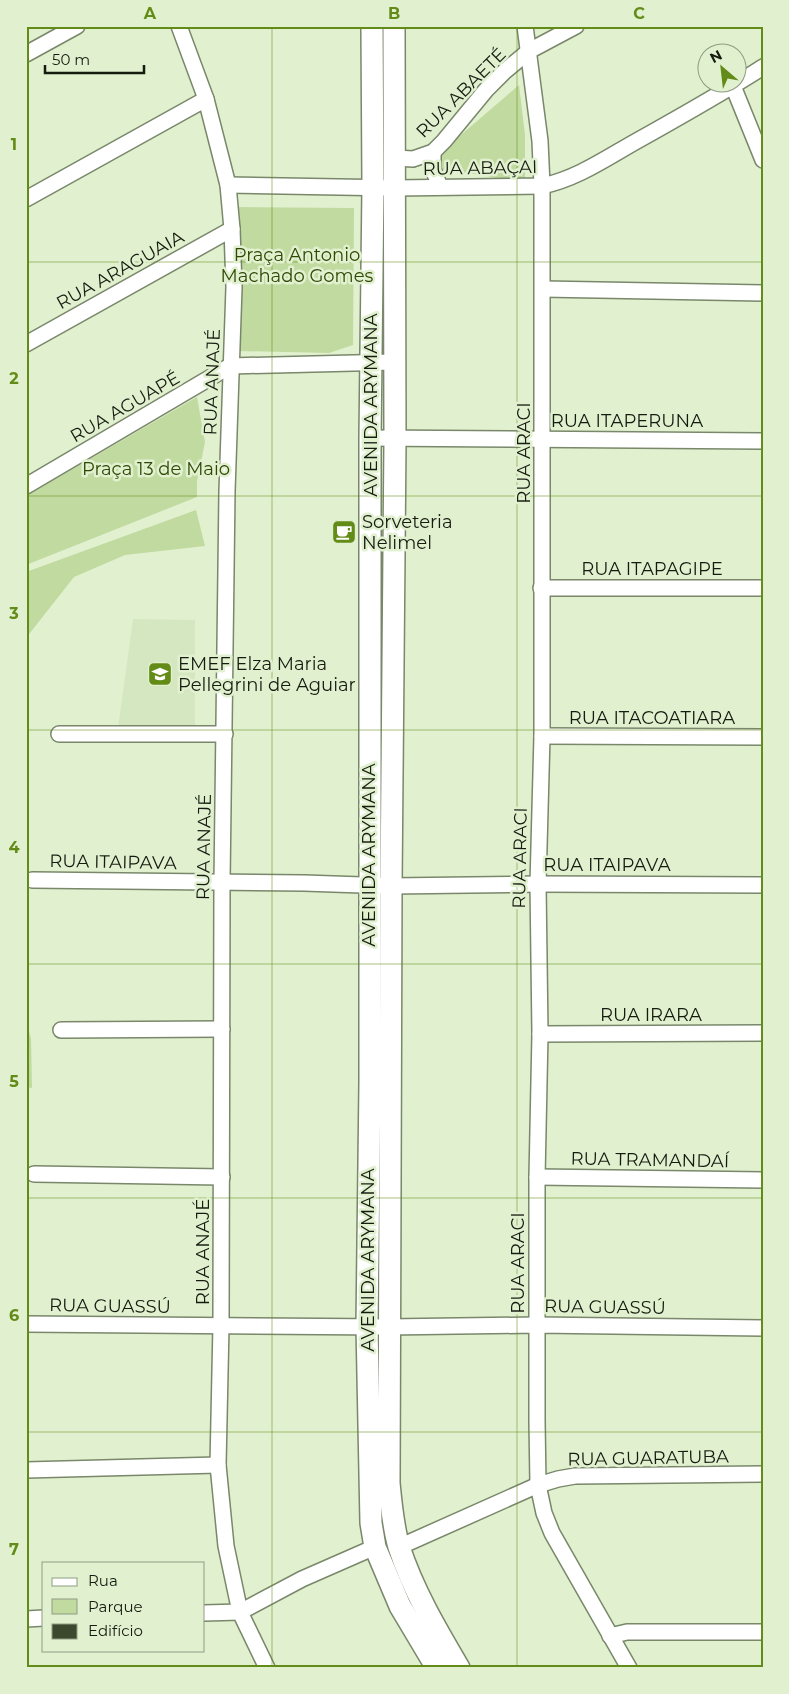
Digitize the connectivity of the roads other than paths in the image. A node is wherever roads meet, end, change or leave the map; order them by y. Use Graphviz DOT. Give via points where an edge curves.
graph roads {
  1 [pos="77,26"];
  2 [pos="179,26"];
  3 [pos="372,26"];
  4 [pos="394,26"];
  5 [pos="526,26"];
  6 [pos="576,26"];
  7 [pos="529,51"];
  8 [pos="26,54"];
  9 [pos="763,67"];
  10 [pos="746,78"];
  11 [pos="722,92"];
  12 [pos="735,92"];
  13 [pos="206,99"];
  14 [pos="433,152"];
  15 [pos="395,158"];
  16 [pos="763,160"];
  17 [pos="228,186"];
  18 [pos="542,186"];
  19 [pos="373,187"];
  20 [pos="440,187"];
  21 [pos="395,188"];
  22 [pos="26,199"];
  23 [pos="232,229"];
  24 [pos="543,289"];
  25 [pos="763,293"];
  26 [pos="26,344"];
  27 [pos="394,362"];
  28 [pos="371,364"];
  29 [pos="230,366"];
  30 [pos="370,438"];
  31 [pos="543,439"];
  32 [pos="395,440"];
  33 [pos="763,441"];
  34 [pos="26,486"];
  35 [pos="541,588"];
  36 [pos="763,588"];
  37 [pos="60,734"];
  38 [pos="225,734"];
  39 [pos="542,736"];
  40 [pos="763,737"];
  41 [pos="32,880"];
  42 [pos="222,882"];
  43 [pos="369,884"];
  44 [pos="538,884"];
  45 [pos="763,885"];
  46 [pos="391,886"];
  47 [pos="222,1029"];
  48 [pos="61,1030"];
  49 [pos="763,1033"];
  50 [pos="540,1034"];
  51 [pos="34,1174"];
  52 [pos="222,1176"];
  53 [pos="537,1177"];
  54 [pos="763,1180"];
  55 [pos="26,1324"];
  56 [pos="222,1325"];
  57 [pos="536,1325"];
  58 [pos="367,1326"];
  59 [pos="388,1327"];
  60 [pos="763,1328"];
  61 [pos="218,1465"];
  62 [pos="26,1470"];
  63 [pos="763,1474"];
  64 [pos="538,1485"];
  65 [pos="399,1546"];
  66 [pos="375,1547"];
  67 [pos="240,1612"];
  68 [pos="205,1614"];
  69 [pos="26,1618"];
  70 [pos="42,1618"];
  71 [pos="763,1632"];
  72 [pos="610,1636"];
  73 [pos="267,1668"];
  74 [pos="437,1668"];
  75 [pos="459,1668"];
  76 [pos="630,1668"];
  1 -- 8 [label="street"];
  2 -- 13 [label="street, RUA ANAJÉ"];
  3 -- 19 [label="main road, AVENIDA ARYMANA"];
  4 -- 15 [label="main road, AVENIDA ARYMANA"];
  5 -- 7 [label="street, RUA ARACI"];
  6 -- 7 [label="street, RUA ABAETÉ"];
  7 -- 14 [label="street, RUA ABAETÉ" via="486,90"];
  7 -- 18 [label="street, RUA ARACI"];
  9 -- 10 [label="street, RUA ABAÇAI"];
  11 -- 18 [label="street, RUA ABAÇAI" via="574,176"];
  12 -- 16 [label="street"];
  13 -- 17 [label="street, RUA ANAJÉ"];
  13 -- 22 [label="street"];
  14 -- 15 [label="street, RUA ABAETÉ" via="413,159"];
  14 -- 20 [label="street" via="433,169"];
  15 -- 21 [label="main road, AVENIDA ARYMANA"];
  17 -- 19 [label="street, RUA ABAÇAI"];
  17 -- 23 [label="street, RUA ANAJÉ"];
  18 -- 20 [label="street, RUA ABAÇAI"];
  18 -- 24 [label="street, RUA ARACI"];
  19 -- 21 [label="street, RUA ABAÇAI"];
  19 -- 28 [label="main road, AVENIDA ARYMANA"];
  20 -- 21 [label="street, RUA ABAÇAI"];
  21 -- 27 [label="main road, AVENIDA ARYMANA"];
  23 -- 26 [label="street, RUA ARAGUAIA"];
  23 -- 29 [label="street, RUA ANAJÉ" via="234,287"];
  24 -- 25 [label="street"];
  24 -- 31 [label="street, RUA ARACI"];
  27 -- 28 [label="street, RUA AGUAPÉ"];
  27 -- 32 [label="main road, AVENIDA ARYMANA"];
  28 -- 29 [label="street, RUA AGUAPÉ"];
  28 -- 30 [label="main road, AVENIDA ARYMANA"];
  29 -- 34 [label="street, RUA AGUAPÉ"];
  29 -- 38 [label="street, RUA ANAJÉ"];
  30 -- 32 [label="street, RUA ITAPERUNA"];
  30 -- 43 [label="main road, AVENIDA ARYMANA"];
  31 -- 32 [label="street, RUA ITAPERUNA"];
  31 -- 33 [label="street, RUA ITAPERUNA"];
  31 -- 35 [label="street, RUA ARACI"];
  32 -- 46 [label="main road, AVENIDA ARYMANA"];
  35 -- 36 [label="street, RUA ITAPAGIPE"];
  35 -- 39 [label="street, RUA ARACI"];
  37 -- 38 [label="street"];
  38 -- 42 [label="street, RUA ANAJÉ"];
  39 -- 40 [label="street, RUA ITACOATIARA"];
  39 -- 44 [label="street, RUA ARACI"];
  41 -- 42 [label="street, RUA ITAIPAVA"];
  42 -- 43 [label="street, RUA ITAIPAVA"];
  42 -- 47 [label="street, RUA ANAJÉ"];
  43 -- 46 [label="street, RUA ITAIPAVA"];
  43 -- 58 [label="main road, AVENIDA ARYMANA"];
  44 -- 45 [label="street, RUA ITAIPAVA"];
  44 -- 46 [label="street, RUA ITAIPAVA"];
  44 -- 50 [label="street, RUA ARACI"];
  46 -- 59 [label="main road, AVENIDA ARYMANA"];
  47 -- 48 [label="street"];
  47 -- 52 [label="street, RUA ANAJÉ"];
  49 -- 50 [label="street, RUA IRARA"];
  50 -- 53 [label="street, RUA ARACI"];
  51 -- 52 [label="street"];
  52 -- 56 [label="street, RUA ANAJÉ"];
  53 -- 54 [label="street, RUA TRAMANDAÍ"];
  53 -- 57 [label="street, RUA ARACI"];
  55 -- 56 [label="street, RUA GUASSÚ"];
  56 -- 58 [label="street, RUA GUASSÚ"];
  56 -- 61 [label="street, RUA ANAJÉ"];
  57 -- 59 [label="street, RUA GUASSÚ"];
  57 -- 60 [label="street, RUA GUASSÚ"];
  57 -- 64 [label="street, RUA ARACI"];
  58 -- 59 [label="street, RUA GUASSÚ"];
  58 -- 66 [label="main road, AVENIDA ARYMANA" via="371,1523"];
  59 -- 65 [label="main road, AVENIDA ARYMANA" via="389,1483"];
  61 -- 62 [label="street"];
  61 -- 67 [label="street, RUA ANAJÉ" via="226,1546"];
  63 -- 64 [label="street, RUA GUARATUBA" via="576,1476"];
  64 -- 65 [label="street, RUA GUARATUBA"];
  64 -- 72 [label="street, RUA ARACI" via="552,1533"];
  65 -- 75 [label="main road, AVENIDA ARYMANA" via="416,1590"];
  66 -- 67 [label="street" via="302,1579"];
  66 -- 74 [label="main road, AVENIDA ARYMANA" via="400,1606"];
  67 -- 68 [label="street"];
  67 -- 73 [label="street, RUA ANAJÉ"];
  69 -- 70 [label="street"];
  71 -- 72 [label="street" via="627,1632"];
  72 -- 76 [label="street, RUA ARACI"];
}
